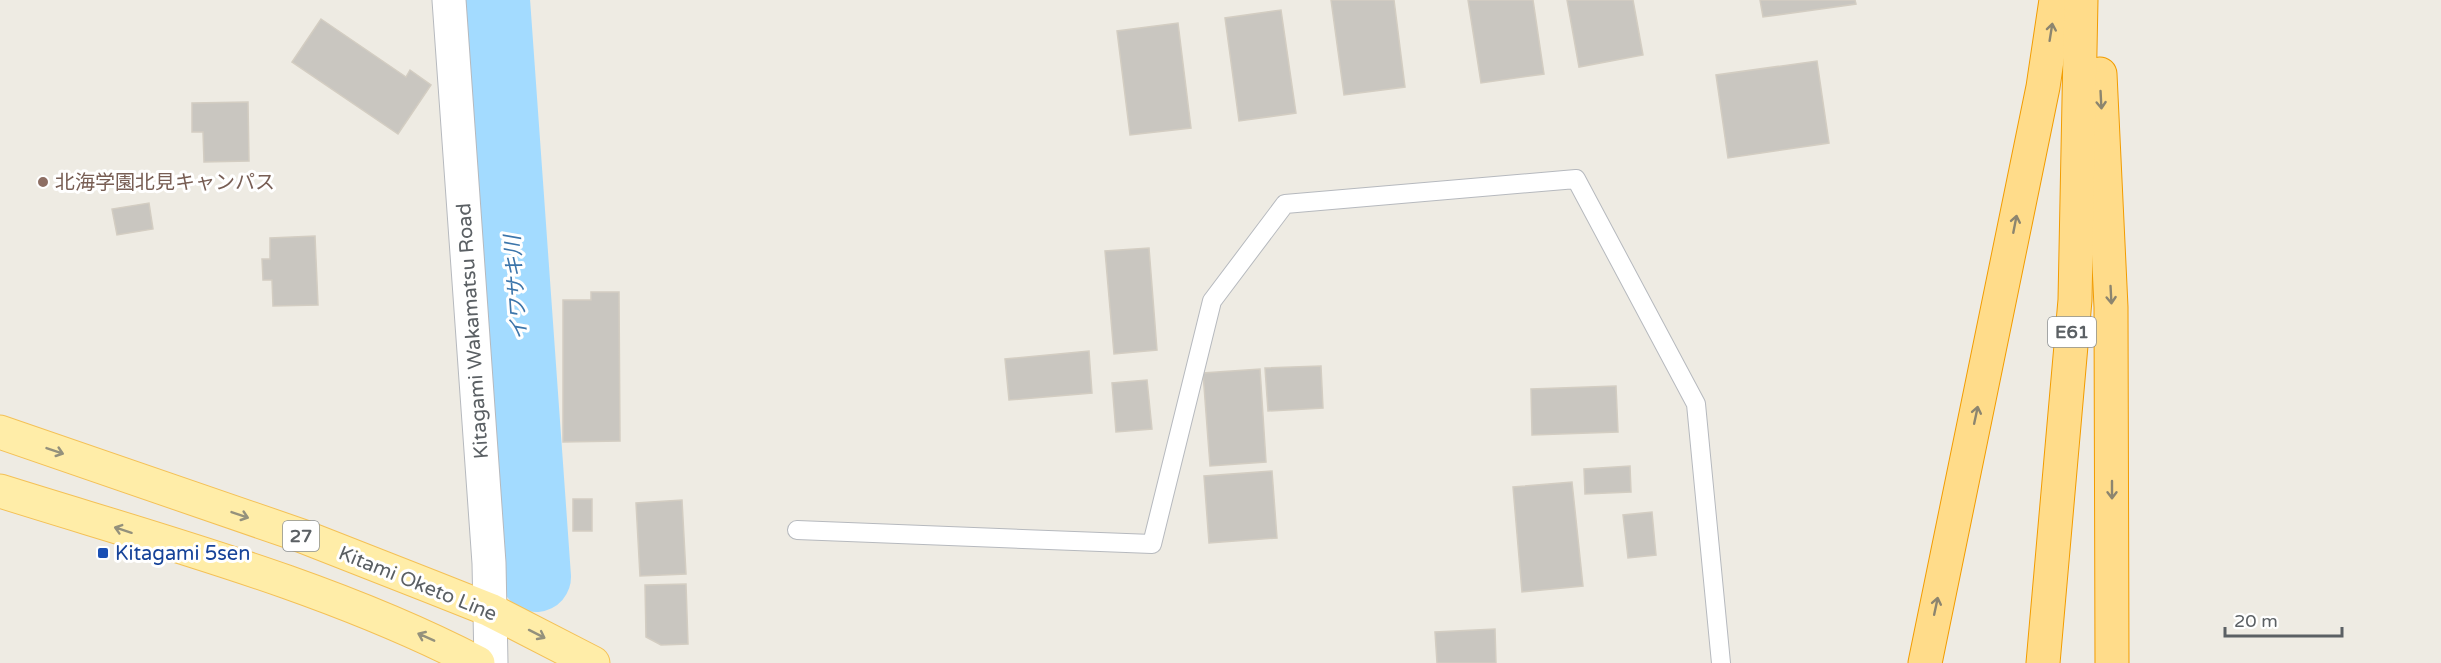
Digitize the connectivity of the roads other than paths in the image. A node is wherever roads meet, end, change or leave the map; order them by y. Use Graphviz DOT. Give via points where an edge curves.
graph roads {
  1 [pos="449,0"];
  2 [pos="2056,0"];
  3 [pos="2081,0"];
  4 [pos="2096,0"];
  5 [pos="0,432"];
  6 [pos="0,491"];
  7 [pos="797,530"];
  8 [pos="490,610"];
  9 [pos="478,663"];
  10 [pos="491,663"];
  11 [pos="593,663"];
  12 [pos="1721,663"];
  13 [pos="1924,663"];
  14 [pos="2043,663"];
  15 [pos="2112,663"];
  1 -- 8 [label="street, Kitagami Wakamatsu Road"];
  13 -- 2 [label="highway, one-way" via="2038,110"];
  3 -- 14 [label="highway, E61" via="2075,300"];
  4 -- 15 [label="highway, one-way" via="2111,307"];
  5 -- 8 [label="main road, Kitami Oketo Line / 27, one-way" via="302,536"];
  9 -- 6 [label="main road, 27, one-way" via="428,637 288,583"];
  7 -- 12 [label="lane" via="1152,544 1212,302 1285,204 1576,179 1696,404"];
  8 -- 10 [label="street, Kitagami Wakamatsu Road"];
  8 -- 11 [label="main road, Kitami Oketo Line / 27, one-way"];
}
